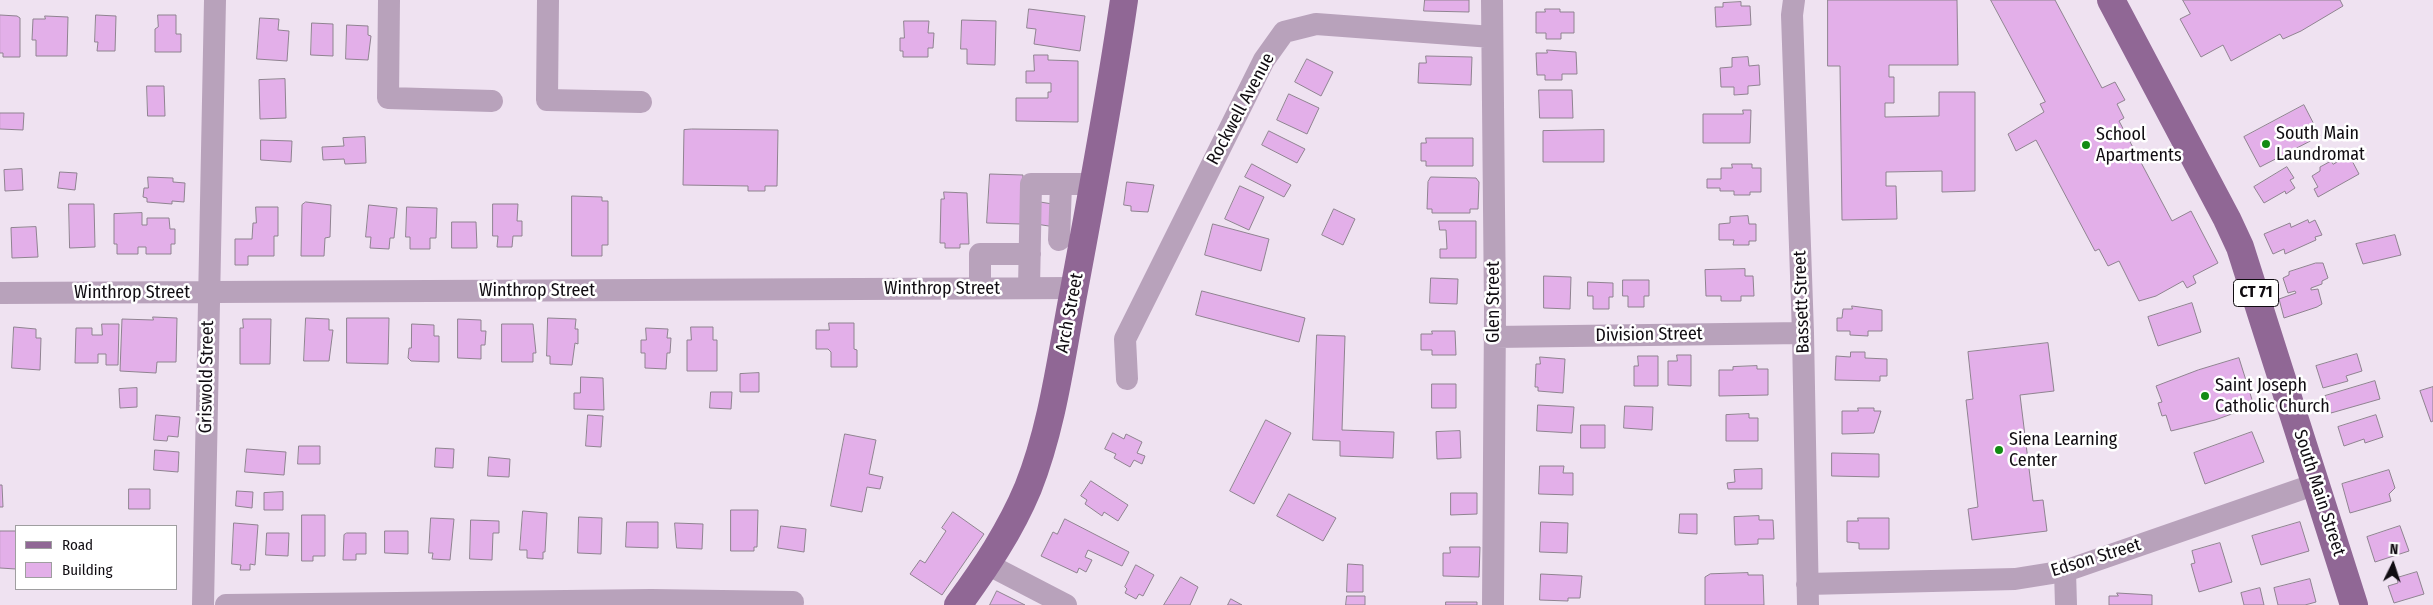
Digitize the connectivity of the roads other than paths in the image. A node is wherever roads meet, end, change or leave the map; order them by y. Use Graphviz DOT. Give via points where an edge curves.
graph roads {
  1 [pos="215,0"];
  2 [pos="389,0"];
  3 [pos="548,0"];
  4 [pos="1124,0"];
  5 [pos="1492,0"];
  6 [pos="1794,0"];
  7 [pos="2111,0"];
  8 [pos="1492,37"];
  9 [pos="492,101"];
  10 [pos="641,102"];
  11 [pos="1061,184"];
  12 [pos="1093,184"];
  13 [pos="1071,241"];
  14 [pos="1030,246"];
  15 [pos="980,288"];
  16 [pos="1029,288"];
  17 [pos="1074,288"];
  18 [pos="209,292"];
  19 [pos="0,293"];
  20 [pos="1803,333"];
  21 [pos="1494,337"];
  22 [pos="1127,379"];
  23 [pos="2316,484"];
  24 [pos="987,564"];
  25 [pos="2065,571"];
  26 [pos="1808,594"];
  27 [pos="651,602"];
  28 [pos="793,602"];
  29 [pos="347,604"];
  30 [pos="203,605"];
  31 [pos="226,605"];
  32 [pos="958,605"];
  33 [pos="1066,605"];
  34 [pos="1493,605"];
  35 [pos="2066,605"];
  36 [pos="2354,605"];
  1 -- 18 [label="street, Griswold Street"];
  2 -- 9 [label="street" via="388,98"];
  3 -- 10 [label="street" via="547,100"];
  4 -- 12 [label="main road, Arch Street"];
  5 -- 8 [label="street, Glen Street"];
  6 -- 20 [label="street, Bassett Street"];
  7 -- 23 [label="main road, South Main Street / CT 71" via="2240,247"];
  8 -- 21 [label="street, Glen Street"];
  8 -- 22 [label="street, Rockwell Avenue" via="1316,24 1284,32 1264,60 1124,339"];
  11 -- 12 [label="street"];
  11 -- 13 [label="street"];
  11 -- 14 [label="street" via="1031,184"];
  12 -- 13 [label="main road, Arch Street"];
  13 -- 14 [label="street"];
  13 -- 17 [label="main road, Arch Street"];
  14 -- 15 [label="street" via="980,254"];
  14 -- 16 [label="street"];
  15 -- 16 [label="street, Winthrop Street"];
  15 -- 18 [label="street, Winthrop Street"];
  16 -- 17 [label="street, Winthrop Street"];
  17 -- 24 [label="main road, Arch Street" via="1040,455 1017,512"];
  18 -- 19 [label="street, Winthrop Street"];
  18 -- 30 [label="street, Griswold Street"];
  20 -- 21 [label="street, Division Street"];
  20 -- 26 [label="street, Bassett Street"];
  21 -- 34 [label="street, Glen Street"];
  23 -- 25 [label="street, Edson Street"];
  23 -- 36 [label="main road, South Main Street / CT 71"];
  24 -- 32 [label="main road, Arch Street"];
  24 -- 33 [label="street"];
  25 -- 26 [label="street, Edson Street" via="2015,579"];
  25 -- 35 [label="street"];
  27 -- 28 [label="street"];
  27 -- 29 [label="street"];
  29 -- 31 [label="street"];
}
